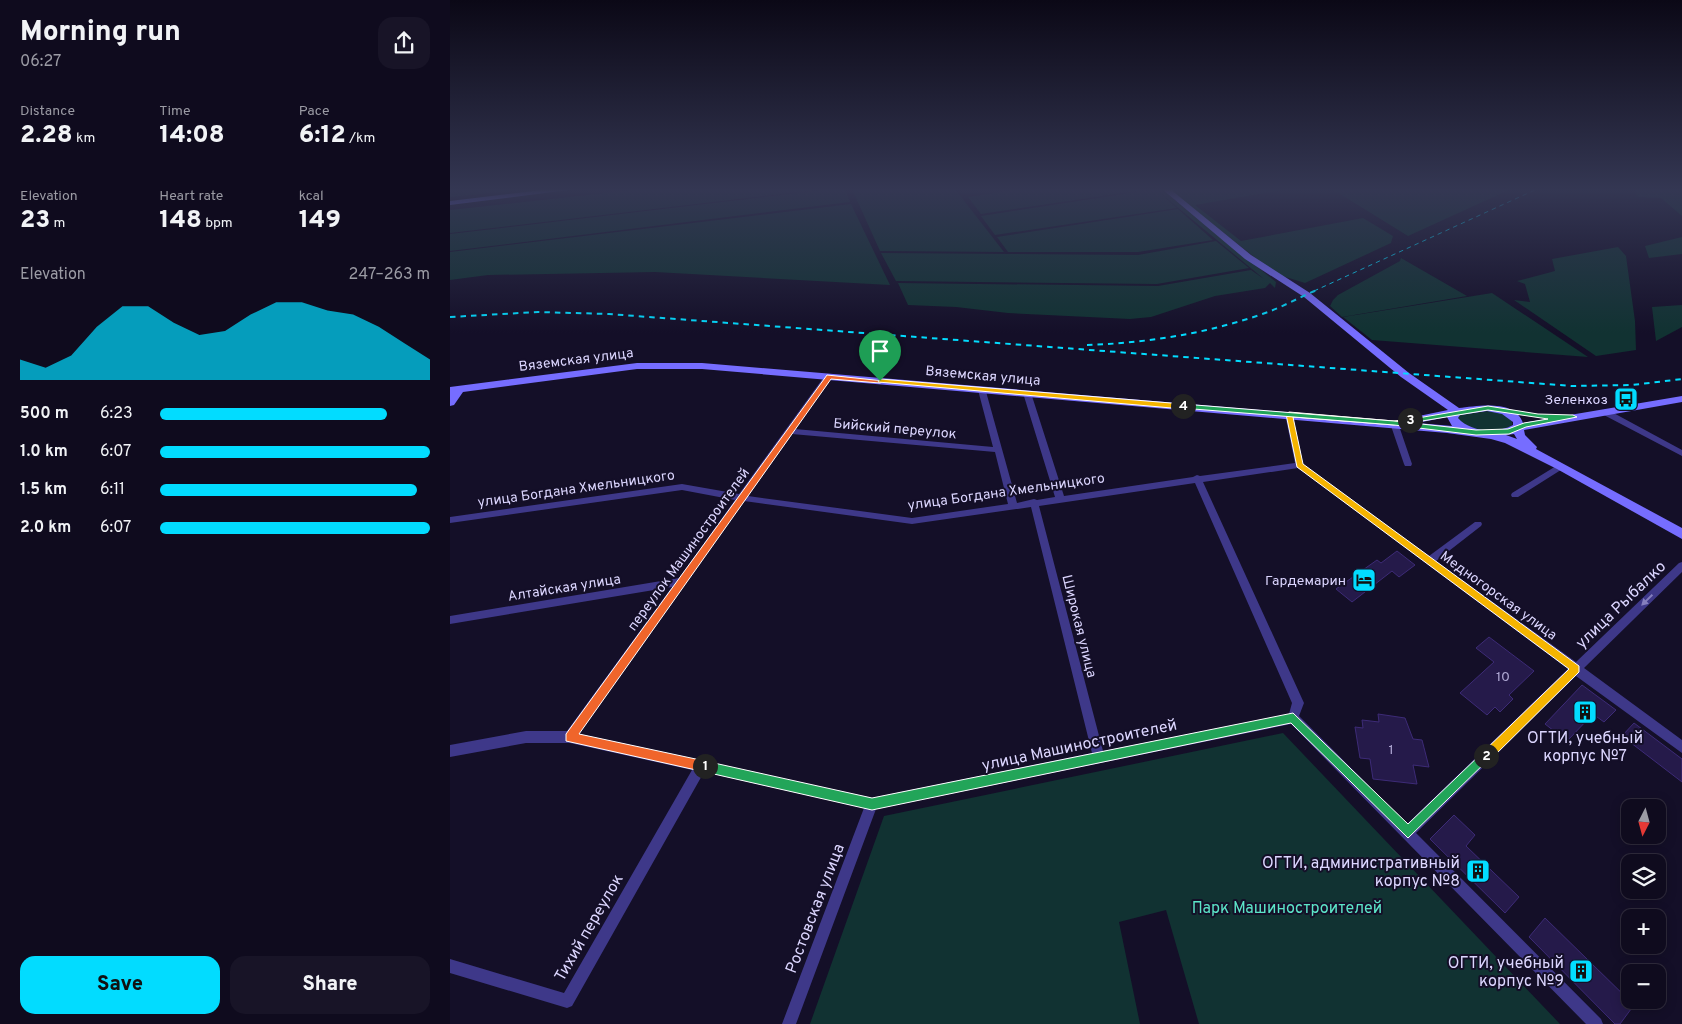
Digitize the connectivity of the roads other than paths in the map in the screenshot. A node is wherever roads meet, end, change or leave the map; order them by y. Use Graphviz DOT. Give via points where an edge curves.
graph roads {
  1 [pos="1223,237"];
  2 [pos="829,376"];
  3 [pos="454,389"];
  4 [pos="982,390"];
  5 [pos="1027,394"];
  6 [pos="1682,399"];
  7 [pos="450,403"];
  8 [pos="1500,410"];
  9 [pos="1457,412"];
  10 [pos="1605,412"];
  11 [pos="1289,414"];
  12 [pos="1573,417"];
  13 [pos="1394,423"];
  14 [pos="1518,427"];
  15 [pos="790,431"];
  16 [pos="1474,432"];
  17 [pos="998,450"];
  18 [pos="1682,453"];
  19 [pos="1408,464"];
  20 [pos="1299,465"];
  21 [pos="1561,466"];
  22 [pos="1197,478"];
  23 [pos="1515,495"];
  24 [pos="742,498"];
  25 [pos="1060,498"];
  26 [pos="1034,502"];
  27 [pos="1013,505"];
  28 [pos="450,520"];
  29 [pos="1478,524"];
  30 [pos="1682,534"];
  31 [pos="1429,561"];
  32 [pos="1682,566"];
  33 [pos="683,581"];
  34 [pos="450,620"];
  35 [pos="1576,669"];
  36 [pos="1293,718"];
  37 [pos="570,738"];
  38 [pos="1682,747"];
  39 [pos="450,751"];
  40 [pos="1099,757"];
  41 [pos="701,766"];
  42 [pos="872,804"];
  43 [pos="1408,832"];
  44 [pos="450,966"];
  45 [pos="789,1024"];
  46 [pos="1596,1024"];
  1 -- 9 [label="main road" via="1307,295 1405,375"];
  2 -- 3 [label="main road, Вяземская улица" via="702,366 637,366"];
  2 -- 4 [label="main road, Вяземская улица"];
  2 -- 15 [label="street, переулок Машиностроителей"];
  3 -- 7 [label="main road"];
  4 -- 5 [label="main road, Вяземская улица"];
  4 -- 17 [label="street"];
  5 -- 11 [label="main road, Вяземская улица"];
  5 -- 25 [label="street"];
  6 -- 10 [label="main road"];
  8 -- 9 [label="main road" via="1488,408"];
  8 -- 12 [label="main road" via="1538,417"];
  8 -- 14 [label="main road" via="1515,418"];
  9 -- 13 [label="main road"];
  9 -- 16 [label="main road" via="1452,416 1454,422 1462,429"];
  10 -- 12 [label="main road"];
  10 -- 18 [label="street"];
  11 -- 13 [label="main road, Вяземская улица"];
  11 -- 20 [label="street"];
  12 -- 14 [label="main road"];
  13 -- 16 [label="main road"];
  13 -- 19 [label="street"];
  14 -- 16 [label="main road" via="1509,432"];
  14 -- 21 [label="main road" via="1519,434 1528,444"];
  15 -- 17 [label="street, Бийский переулок"];
  15 -- 24 [label="street, переулок Машиностроителей"];
  16 -- 21 [label="main road" via="1509,440"];
  17 -- 27 [label="street"];
  20 -- 22 [label="street, улица Богдана Хмельницкого"];
  20 -- 31 [label="street, Медногорская улица"];
  21 -- 23 [label="street"];
  21 -- 30 [label="main road"];
  22 -- 25 [label="street, улица Богдана Хмельницкого"];
  22 -- 36 [label="street" via="1298,704"];
  24 -- 27 [label="street, улица Богдана Хмельницкого" via="912,521"];
  24 -- 28 [label="street, улица Богдана Хмельницкого" via="682,487 662,488"];
  24 -- 33 [label="street, переулок Машиностроителей"];
  25 -- 26 [label="street, улица Богдана Хмельницкого"];
  26 -- 27 [label="street, улица Богдана Хмельницкого"];
  26 -- 40 [label="street, Широкая улица"];
  29 -- 31 [label="street"];
  31 -- 35 [label="street, Медногорская улица"];
  32 -- 35 [label="street, улица Рыбалко, one-way"];
  33 -- 34 [label="street, Алтайская улица"];
  33 -- 37 [label="street, переулок Машиностроителей"];
  35 -- 38 [label="street, Медногорская улица"];
  35 -- 43 [label="street, улица Рыбалко"];
  36 -- 40 [label="street, улица Машиностроителей"];
  36 -- 43 [label="street"];
  37 -- 39 [label="street, улица Машиностроителей" via="526,737"];
  37 -- 41 [label="street, улица Машиностроителей"];
  40 -- 42 [label="street, улица Машиностроителей"];
  41 -- 42 [label="street, улица Машиностроителей"];
  41 -- 44 [label="street, Тихий переулок" via="567,1001"];
  42 -- 45 [label="street, Ростовская улица"];
  43 -- 46 [label="street"];
}
